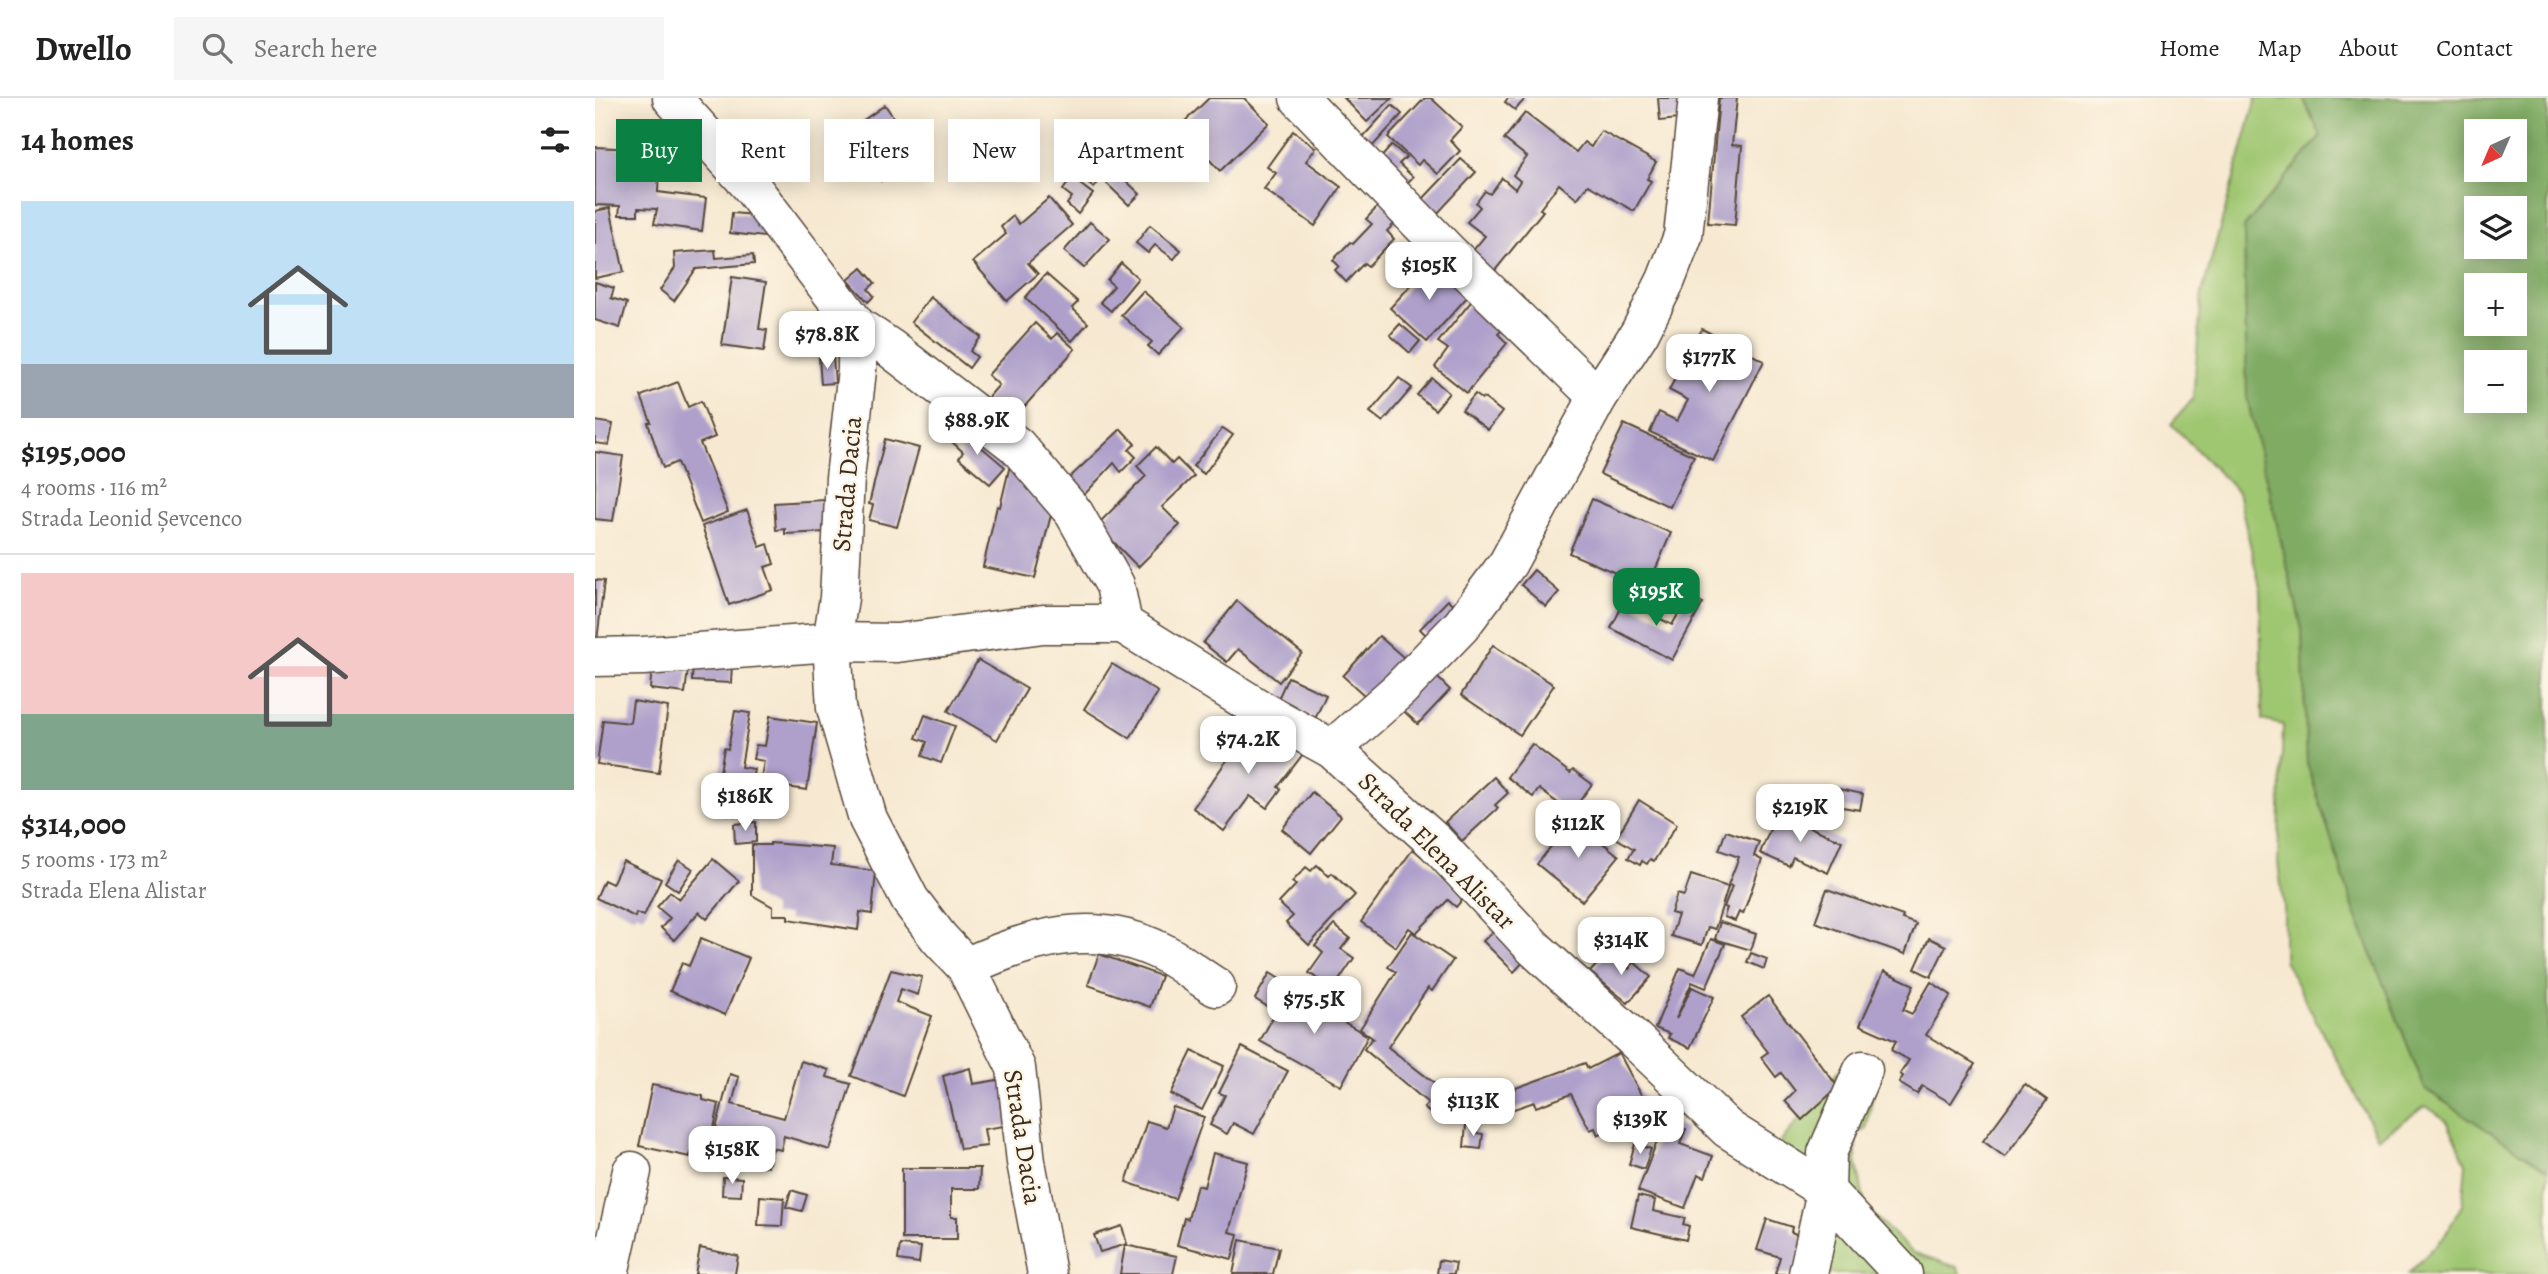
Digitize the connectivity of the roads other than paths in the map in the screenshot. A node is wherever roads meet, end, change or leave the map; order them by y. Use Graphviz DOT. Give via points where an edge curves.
graph roads {
  1 [pos="672,98"];
  2 [pos="1299,98"];
  3 [pos="1697,98"];
  4 [pos="857,326"];
  5 [pos="1598,397"];
  6 [pos="1123,624"];
  7 [pos="832,642"];
  8 [pos="595,657"];
  9 [pos="1332,749"];
  10 [pos="966,967"];
  11 [pos="1216,987"];
  12 [pos="1863,1070"];
  13 [pos="632,1171"];
  14 [pos="1826,1191"];
  15 [pos="609,1274"];
  16 [pos="1047,1274"];
  17 [pos="1808,1274"];
  18 [pos="1903,1274"];
  1 -- 4 [label="street" via="750,185"];
  2 -- 5 [label="street" via="1449,253"];
  3 -- 5 [label="street" via="1683,236 1640,332"];
  4 -- 6 [label="street" via="1017,446 1074,513 1115,585"];
  4 -- 7 [label="street, Strada Dacia" via="839,598"];
  5 -- 9 [label="street" via="1508,563 1461,626 1400,689"];
  6 -- 7 [label="street" via="1043,624 897,643"];
  6 -- 9 [label="street, Strada Elena Alistar"];
  7 -- 8 [label="street"];
  7 -- 10 [label="street, Strada Dacia" via="836,708 868,819 910,900"];
  9 -- 14 [label="street, Strada Elena Alistar" via="1435,842 1534,948 1728,1129"];
  10 -- 11 [label="street" via="1030,940 1110,934 1162,953"];
  10 -- 16 [label="street, Strada Dacia" via="1016,1068 1025,1162"];
  12 -- 14 [label="street" via="1827,1153"];
  13 -- 15 [label="street"];
  14 -- 17 [label="street"];
  14 -- 18 [label="street, Strada Elena Alistar"];
}
